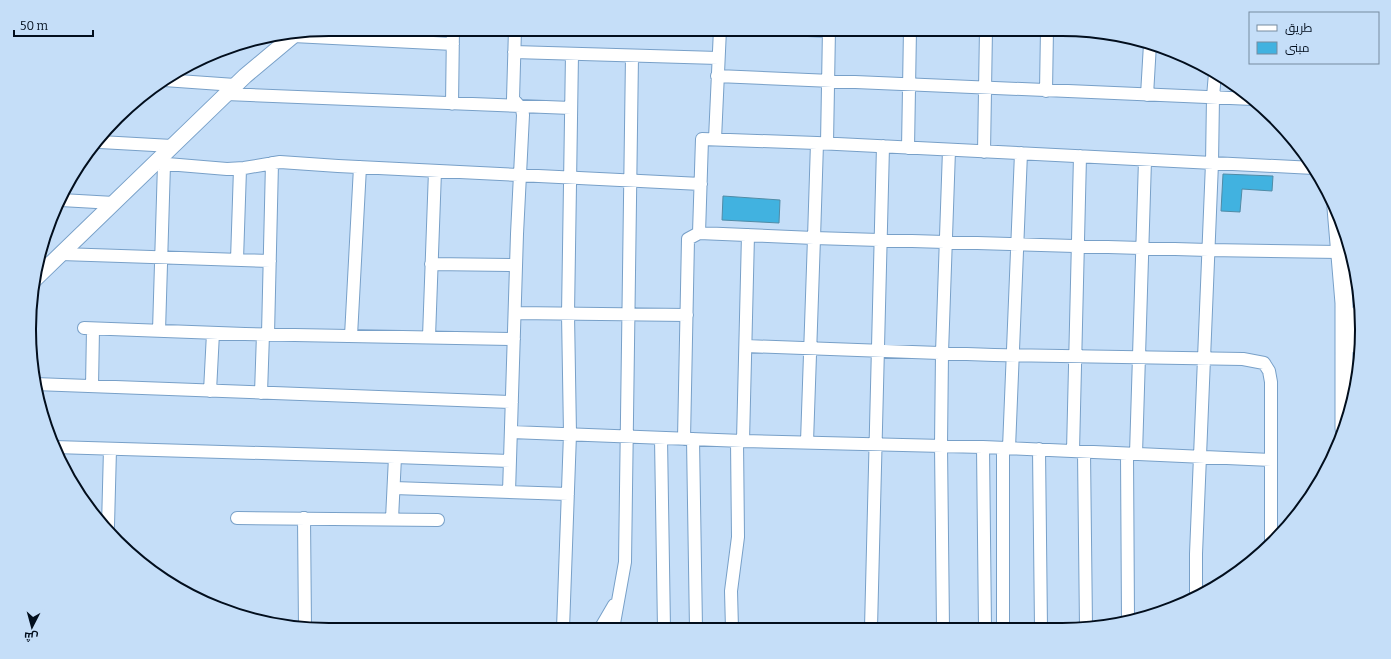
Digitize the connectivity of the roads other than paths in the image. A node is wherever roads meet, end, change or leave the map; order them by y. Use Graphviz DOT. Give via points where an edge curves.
graph roads {
  1 [pos="401,36"];
  2 [pos="453,36"];
  3 [pos="515,36"];
  4 [pos="720,36"];
  5 [pos="829,36"];
  6 [pos="910,36"];
  7 [pos="986,36"];
  8 [pos="1047,36"];
  9 [pos="289,39"];
  10 [pos="453,44"];
  11 [pos="1150,50"];
  12 [pos="514,52"];
  13 [pos="572,54"];
  14 [pos="632,56"];
  15 [pos="718,58"];
  16 [pos="718,76"];
  17 [pos="1214,79"];
  18 [pos="172,81"];
  19 [pos="828,81"];
  20 [pos="909,85"];
  21 [pos="985,88"];
  22 [pos="231,90"];
  23 [pos="1046,91"];
  24 [pos="1147,95"];
  25 [pos="1213,97"];
  26 [pos="1243,99"];
  27 [pos="452,104"];
  28 [pos="520,106"];
  29 [pos="571,108"];
  30 [pos="715,139"];
  31 [pos="104,142"];
  32 [pos="822,143"];
  33 [pos="172,146"];
  34 [pos="883,146"];
  35 [pos="908,148"];
  36 [pos="949,150"];
  37 [pos="984,152"];
  38 [pos="1021,153"];
  39 [pos="1080,156"];
  40 [pos="1145,160"];
  41 [pos="159,163"];
  42 [pos="1212,163"];
  43 [pos="272,164"];
  44 [pos="360,167"];
  45 [pos="1307,168"];
  46 [pos="240,169"];
  47 [pos="435,171"];
  48 [pos="520,175"];
  49 [pos="570,177"];
  50 [pos="630,180"];
  51 [pos="701,184"];
  52 [pos="66,200"];
  53 [pos="114,203"];
  54 [pos="1338,231"];
  55 [pos="699,233"];
  56 [pos="748,235"];
  57 [pos="814,238"];
  58 [pos="880,240"];
  59 [pos="946,242"];
  60 [pos="1017,244"];
  61 [pos="1078,246"];
  62 [pos="1142,248"];
  63 [pos="1208,250"];
  64 [pos="1339,252"];
  65 [pos="61,254"];
  66 [pos="161,257"];
  67 [pos="237,260"];
  68 [pos="270,261"];
  69 [pos="431,264"];
  70 [pos="516,265"];
  71 [pos="43,266"];
  72 [pos="515,313"];
  73 [pos="568,314"];
  74 [pos="628,314"];
  75 [pos="687,316"];
  76 [pos="159,331"];
  77 [pos="213,333"];
  78 [pos="265,334"];
  79 [pos="351,336"];
  80 [pos="429,337"];
  81 [pos="514,339"];
  82 [pos="746,346"];
  83 [pos="810,348"];
  84 [pos="877,351"];
  85 [pos="942,353"];
  86 [pos="1013,355"];
  87 [pos="1075,356"];
  88 [pos="1139,358"];
  89 [pos="1204,359"];
  90 [pos="42,384"];
  91 [pos="92,386"];
  92 [pos="210,391"];
  93 [pos="261,393"];
  94 [pos="512,402"];
  95 [pos="1344,408"];
  96 [pos="511,432"];
  97 [pos="570,434"];
  98 [pos="627,437"];
  99 [pos="661,438"];
  100 [pos="689,439"];
  101 [pos="740,441"];
  102 [pos="807,442"];
  103 [pos="875,444"];
  104 [pos="941,445"];
  105 [pos="60,447"];
  106 [pos="983,447"];
  107 [pos="110,448"];
  108 [pos="1006,448"];
  109 [pos="1039,449"];
  110 [pos="1079,451"];
  111 [pos="1132,454"];
  112 [pos="395,458"];
  113 [pos="1200,458"];
  114 [pos="1271,460"];
  115 [pos="510,461"];
  116 [pos="394,488"];
  117 [pos="509,492"];
  118 [pos="568,494"];
  119 [pos="237,518"];
  120 [pos="304,518"];
  121 [pos="392,519"];
  122 [pos="438,520"];
  123 [pos="108,522"];
  124 [pos="1271,535"];
  125 [pos="1196,590"];
  126 [pos="619,595"];
  127 [pos="1128,615"];
  128 [pos="305,621"];
  129 [pos="1086,621"];
  130 [pos="563,623"];
  131 [pos="603,623"];
  132 [pos="614,623"];
  133 [pos="664,623"];
  134 [pos="696,623"];
  135 [pos="732,623"];
  136 [pos="870,623"];
  137 [pos="944,623"];
  138 [pos="985,623"];
  139 [pos="1003,623"];
  140 [pos="1041,623"];
  1 -- 10 [label="street"];
  2 -- 10 [label="street"];
  3 -- 12 [label="street"];
  4 -- 15 [label="street"];
  5 -- 19 [label="street"];
  6 -- 20 [label="street"];
  7 -- 21 [label="street"];
  8 -- 23 [label="street"];
  9 -- 22 [label="main road"];
  10 -- 27 [label="street"];
  11 -- 24 [label="street"];
  12 -- 13 [label="street"];
  12 -- 28 [label="street" via="513,99"];
  13 -- 14 [label="street"];
  13 -- 29 [label="street"];
  14 -- 15 [label="street"];
  14 -- 50 [label="street"];
  15 -- 16 [label="street"];
  16 -- 19 [label="street"];
  16 -- 30 [label="street"];
  17 -- 25 [label="street"];
  18 -- 22 [label="street"];
  19 -- 20 [label="street"];
  19 -- 32 [label="street"];
  20 -- 21 [label="street"];
  20 -- 35 [label="street"];
  21 -- 23 [label="street"];
  21 -- 37 [label="street"];
  22 -- 27 [label="street"];
  22 -- 33 [label="main road"];
  23 -- 24 [label="street"];
  24 -- 25 [label="street"];
  25 -- 26 [label="street"];
  25 -- 42 [label="street"];
  27 -- 28 [label="street"];
  28 -- 29 [label="street"];
  28 -- 48 [label="street" via="523,115"];
  29 -- 49 [label="street"];
  30 -- 32 [label="street"];
  30 -- 51 [label="street" via="702,139"];
  31 -- 33 [label="street"];
  32 -- 34 [label="street"];
  32 -- 57 [label="street"];
  33 -- 41 [label="main road"];
  34 -- 35 [label="street"];
  34 -- 58 [label="street"];
  35 -- 36 [label="street"];
  36 -- 37 [label="street"];
  36 -- 59 [label="street"];
  37 -- 38 [label="street"];
  38 -- 39 [label="street"];
  38 -- 60 [label="street"];
  39 -- 40 [label="street"];
  39 -- 61 [label="street"];
  40 -- 42 [label="street"];
  40 -- 62 [label="street"];
  41 -- 46 [label="street"];
  41 -- 53 [label="main road"];
  41 -- 66 [label="street"];
  42 -- 45 [label="street"];
  42 -- 63 [label="street"];
  43 -- 44 [label="street" via="291,162"];
  43 -- 46 [label="street"];
  43 -- 68 [label="street"];
  44 -- 47 [label="street"];
  44 -- 79 [label="street"];
  46 -- 67 [label="street"];
  47 -- 48 [label="street"];
  47 -- 69 [label="street"];
  48 -- 49 [label="street"];
  48 -- 70 [label="street"];
  49 -- 50 [label="street"];
  49 -- 73 [label="street"];
  50 -- 51 [label="street"];
  50 -- 74 [label="street"];
  51 -- 55 [label="street"];
  52 -- 53 [label="street"];
  53 -- 65 [label="main road"];
  54 -- 64 [label="highway"];
  55 -- 56 [label="street"];
  55 -- 75 [label="street" via="688,239"];
  56 -- 57 [label="street"];
  56 -- 82 [label="street"];
  57 -- 58 [label="street"];
  57 -- 83 [label="street"];
  58 -- 59 [label="street"];
  58 -- 84 [label="street"];
  59 -- 60 [label="street"];
  59 -- 85 [label="street"];
  60 -- 61 [label="street"];
  60 -- 86 [label="street"];
  61 -- 62 [label="street"];
  61 -- 87 [label="street"];
  62 -- 63 [label="street"];
  62 -- 88 [label="street"];
  63 -- 64 [label="street"];
  63 -- 89 [label="street"];
  64 -- 95 [label="highway" via="1344,303"];
  65 -- 66 [label="street"];
  65 -- 71 [label="main road"];
  66 -- 67 [label="street"];
  66 -- 76 [label="street"];
  67 -- 68 [label="street"];
  68 -- 78 [label="street"];
  69 -- 70 [label="street"];
  69 -- 80 [label="street"];
  70 -- 72 [label="street"];
  72 -- 73 [label="street"];
  72 -- 81 [label="street"];
  73 -- 74 [label="street"];
  73 -- 97 [label="street"];
  74 -- 75 [label="street"];
  74 -- 98 [label="street"];
  75 -- 100 [label="street"];
  76 -- 77 [label="street"];
  76 -- 91 [label="street" via="89,329"];
  77 -- 78 [label="street"];
  77 -- 92 [label="street"];
  78 -- 79 [label="street"];
  78 -- 93 [label="street"];
  79 -- 80 [label="street"];
  80 -- 81 [label="street"];
  81 -- 94 [label="street"];
  82 -- 83 [label="street"];
  82 -- 101 [label="street"];
  83 -- 84 [label="street"];
  83 -- 102 [label="street"];
  84 -- 85 [label="street"];
  84 -- 103 [label="street"];
  85 -- 86 [label="street"];
  85 -- 104 [label="street"];
  86 -- 87 [label="street"];
  86 -- 108 [label="street"];
  87 -- 88 [label="street"];
  87 -- 110 [label="street"];
  88 -- 89 [label="street"];
  88 -- 111 [label="street"];
  89 -- 113 [label="street"];
  89 -- 114 [label="street" via="1264,363 1269,371 1272,387"];
  90 -- 91 [label="street"];
  91 -- 92 [label="street"];
  92 -- 93 [label="street"];
  93 -- 94 [label="street"];
  94 -- 96 [label="street"];
  96 -- 97 [label="street"];
  96 -- 115 [label="street"];
  97 -- 98 [label="street"];
  97 -- 118 [label="street"];
  98 -- 99 [label="street"];
  98 -- 126 [label="street" via="625,562"];
  99 -- 100 [label="street"];
  99 -- 133 [label="street"];
  100 -- 101 [label="street"];
  100 -- 134 [label="street"];
  101 -- 102 [label="street"];
  101 -- 135 [label="street" via="738,537 731,591"];
  102 -- 103 [label="street"];
  103 -- 104 [label="street"];
  103 -- 136 [label="street"];
  104 -- 106 [label="street"];
  104 -- 137 [label="street"];
  105 -- 107 [label="street"];
  106 -- 108 [label="street"];
  106 -- 138 [label="street"];
  107 -- 112 [label="street"];
  107 -- 123 [label="street"];
  108 -- 109 [label="street"];
  108 -- 139 [label="street"];
  109 -- 110 [label="street"];
  109 -- 140 [label="street"];
  110 -- 111 [label="street"];
  110 -- 129 [label="street"];
  111 -- 113 [label="street"];
  111 -- 127 [label="street"];
  112 -- 115 [label="street"];
  112 -- 116 [label="street"];
  113 -- 114 [label="street"];
  113 -- 125 [label="street"];
  114 -- 124 [label="street"];
  115 -- 117 [label="street"];
  116 -- 117 [label="street"];
  116 -- 121 [label="street"];
  117 -- 118 [label="street"];
  118 -- 130 [label="street"];
  119 -- 120 [label="street"];
  120 -- 121 [label="street"];
  120 -- 128 [label="street"];
  121 -- 122 [label="street"];
  126 -- 131 [label="street"];
  126 -- 132 [label="street"];
}
